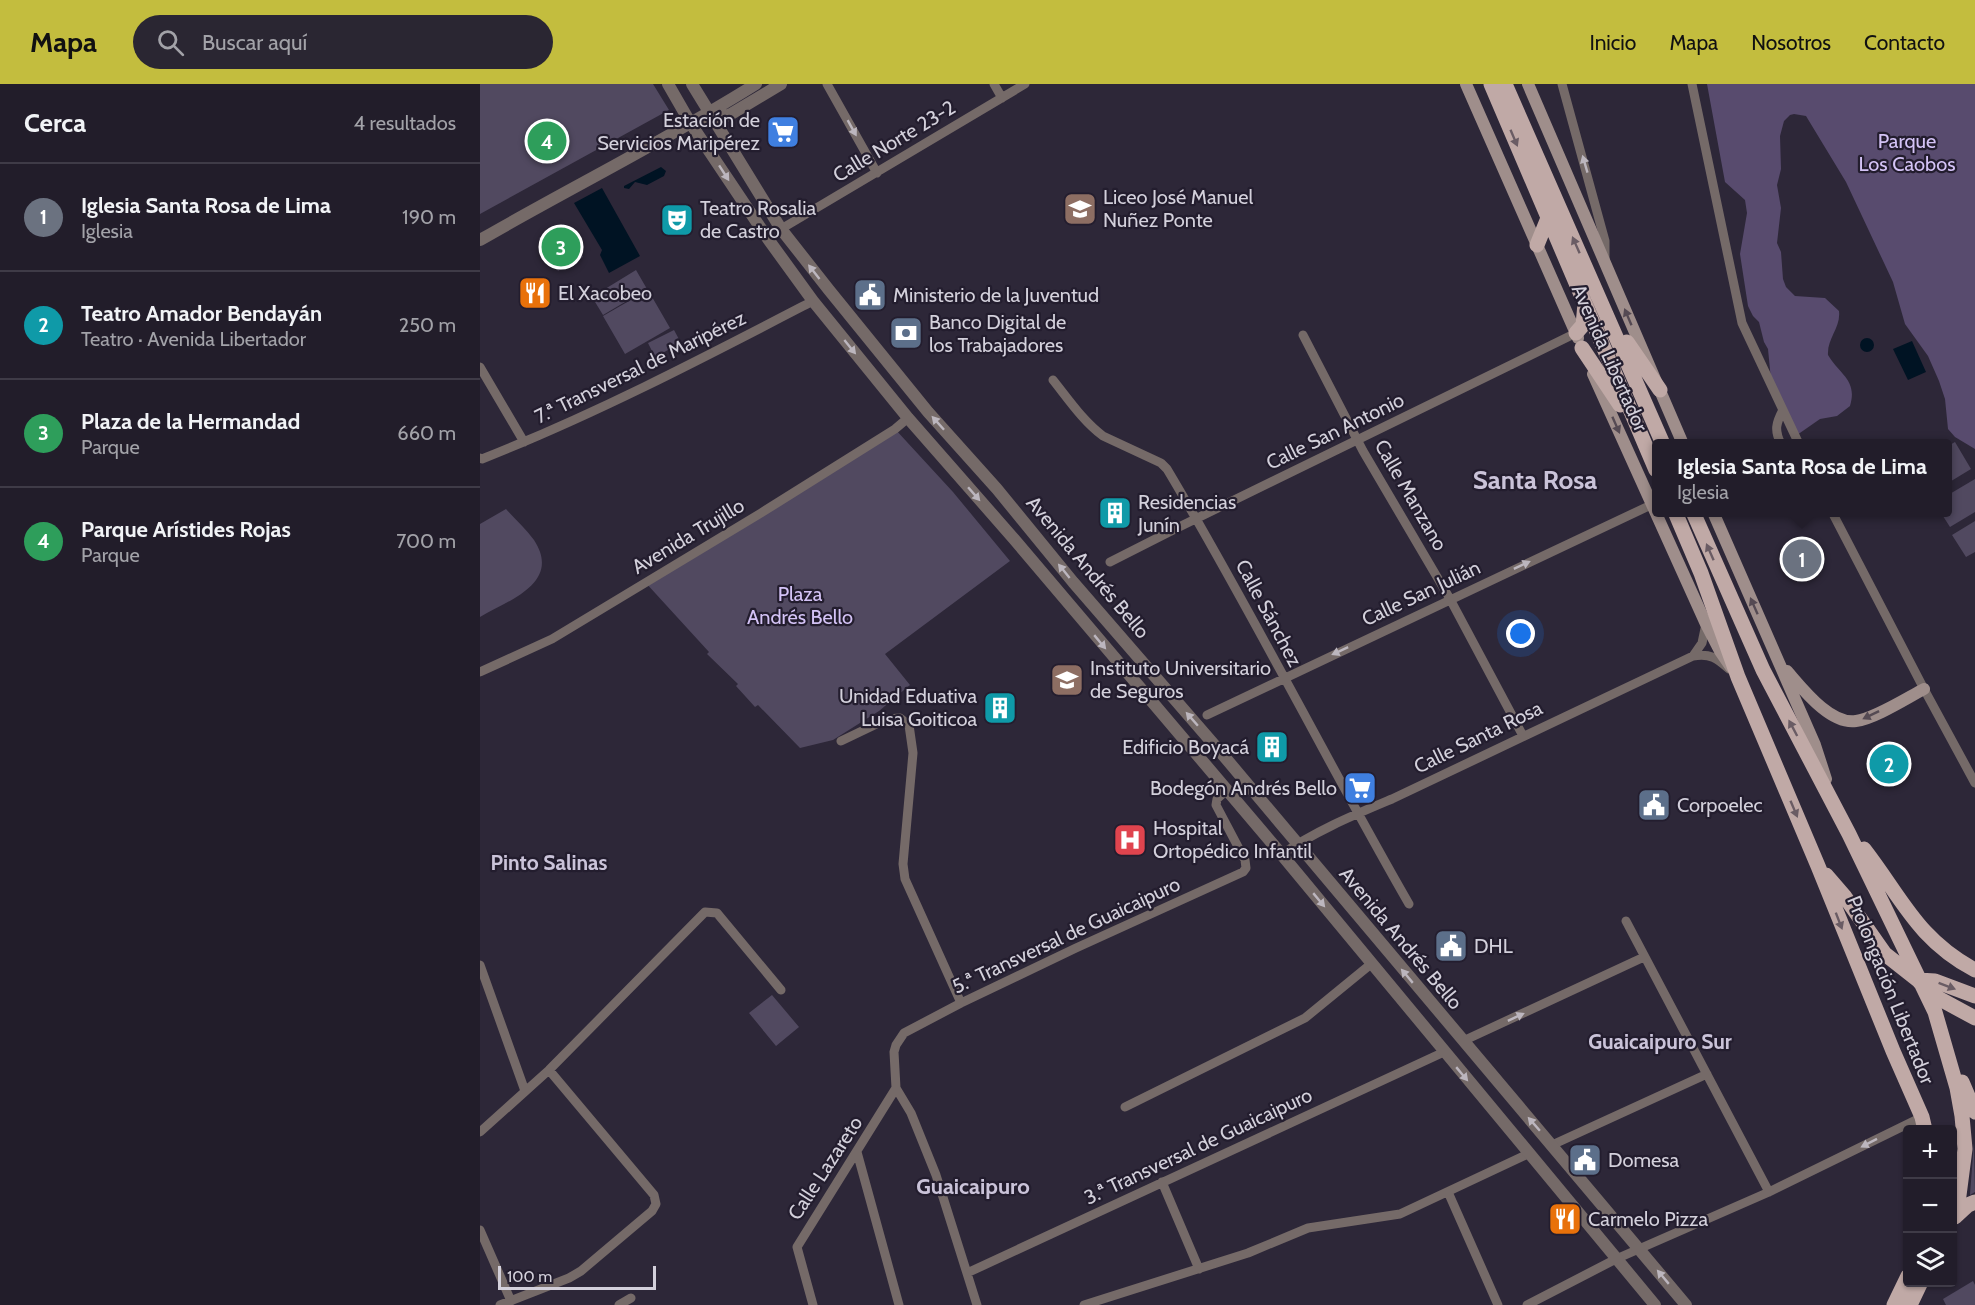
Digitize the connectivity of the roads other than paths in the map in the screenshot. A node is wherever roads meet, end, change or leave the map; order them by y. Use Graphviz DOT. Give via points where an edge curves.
graph roads {
  1 [pos="668,84"];
  2 [pos="692,84"];
  3 [pos="756,84"];
  4 [pos="781,84"];
  5 [pos="827,84"];
  6 [pos="994,84"];
  7 [pos="1025,84"];
  8 [pos="1466,84"];
  9 [pos="1491,84"];
  10 [pos="1505,84"];
  11 [pos="1528,84"];
  12 [pos="1562,84"];
  13 [pos="1692,84"];
  14 [pos="1002,98"];
  15 [pos="711,117"];
  16 [pos="691,124"];
  17 [pos="877,173"];
  18 [pos="1548,218"];
  19 [pos="781,229"];
  20 [pos="480,240"];
  21 [pos="1537,245"];
  22 [pos="1605,262"];
  23 [pos="813,301"];
  24 [pos="1592,302"];
  25 [pos="1303,335"];
  26 [pos="1579,340"];
  27 [pos="480,367"];
  28 [pos="1053,380"];
  29 [pos="1660,390"];
  30 [pos="1783,410"];
  31 [pos="908,418"];
  32 [pos="1358,439"];
  33 [pos="1660,439"];
  34 [pos="1681,439"];
  35 [pos="1778,439"];
  36 [pos="1797,439"];
  37 [pos="524,442"];
  38 [pos="1648,451"];
  39 [pos="480,458"];
  40 [pos="1652,460"];
  41 [pos="1651,505"];
  42 [pos="1657,517"];
  43 [pos="1677,517"];
  44 [pos="1695,517"];
  45 [pos="1715,517"];
  46 [pos="1834,517"];
  47 [pos="1197,519"];
  48 [pos="1110,562"];
  49 [pos="1450,599"];
  50 [pos="1706,624"];
  51 [pos="1693,656"];
  52 [pos="1778,660"];
  53 [pos="480,672"];
  54 [pos="1738,677"];
  55 [pos="1283,678"];
  56 [pos="1923,689"];
  57 [pos="1208,715"];
  58 [pos="1523,736"];
  59 [pos="841,741"];
  60 [pos="1975,783"];
  61 [pos="1227,790"];
  62 [pos="1357,814"];
  63 [pos="1840,817"];
  64 [pos="1849,834"];
  65 [pos="1297,844"];
  66 [pos="1281,855"];
  67 [pos="1818,866"];
  68 [pos="1409,904"];
  69 [pos="1626,921"];
  70 [pos="1644,957"];
  71 [pos="1371,964"];
  72 [pos="480,965"];
  73 [pos="1975,970"];
  74 [pos="1918,980"];
  75 [pos="781,990"];
  76 [pos="1975,996"];
  77 [pos="961,1003"];
  78 [pos="1935,1012"];
  79 [pos="1975,1018"];
  80 [pos="1463,1041"];
  81 [pos="1444,1052"];
  82 [pos="549,1070"];
  83 [pos="1707,1074"];
  84 [pos="896,1088"];
  85 [pos="525,1091"];
  86 [pos="1125,1107"];
  87 [pos="1975,1112"];
  88 [pos="1923,1123"];
  89 [pos="480,1132"];
  90 [pos="1552,1145"];
  91 [pos="857,1152"];
  92 [pos="1530,1153"];
  93 [pos="1162,1182"];
  94 [pos="1448,1192"];
  95 [pos="1769,1192"];
  96 [pos="1975,1202"];
  97 [pos="1957,1203"];
  98 [pos="1957,1215"];
  99 [pos="480,1230"];
  100 [pos="1639,1249"];
  101 [pos="1616,1259"];
  102 [pos="1199,1269"];
  103 [pos="967,1273"];
  104 [pos="1903,1286"];
  105 [pos="1919,1287"];
  106 [pos="631,1298"];
  107 [pos="511,1300"];
  108 [pos="500,1305"];
  109 [pos="619,1305"];
  110 [pos="813,1305"];
  111 [pos="899,1305"];
  112 [pos="977,1305"];
  113 [pos="1084,1305"];
  114 [pos="1498,1305"];
  115 [pos="1527,1305"];
  116 [pos="1655,1305"];
  117 [pos="1686,1305"];
  118 [pos="1894,1305"];
  119 [pos="1910,1305"];
  1 -- 16 [label="street, Avenida Andrés Bello"];
  2 -- 15 [label="street, Avenida Andrés Bello"];
  3 -- 15 [label="street"];
  4 -- 15 [label="street" via="731,114"];
  5 -- 17 [label="street, one-way"];
  6 -- 14 [label="street"];
  7 -- 14 [label="street, Calle Norte 23-2"];
  8 -- 21 [label="main road, Avenida Libertador"];
  9 -- 18 [label="main road, Avenida Libertador, one-way"];
  24 -- 10 [label="main road, Avenida Libertador, one-way"];
  11 -- 22 [label="main road, Avenida Libertador"];
  22 -- 12 [label="street, one-way" via="1605,242"];
  13 -- 30 [label="street" via="1738,308"];
  14 -- 17 [label="street, Calle Norte 23-2"];
  15 -- 16 [label="street"];
  15 -- 19 [label="street, Avenida Andrés Bello"];
  16 -- 20 [label="street"];
  16 -- 23 [label="street, Avenida Andrés Bello, one-way"];
  17 -- 19 [label="street, Calle Norte 23-2"];
  18 -- 21 [label="main road"];
  18 -- 24 [label="main road, Avenida Libertador"];
  65 -- 19 [label="street, Avenida Andrés Bello, one-way" via="928,412"];
  21 -- 26 [label="main road, Avenida Libertador"];
  29 -- 22 [label="main road, Avenida Libertador, one-way"];
  23 -- 31 [label="street, Avenida Andrés Bello, one-way"];
  23 -- 37 [label="street, 7.ª Transversal de Maripérez"];
  24 -- 26 [label="main road"];
  24 -- 29 [label="main road"];
  24 -- 33 [label="main road, Avenida Libertador"];
  24 -- 38 [label="main road, Avenida Libertador"];
  25 -- 32 [label="street, Calle Manzano"];
  26 -- 32 [label="street, Calle San Antonio"];
  26 -- 38 [label="main road"];
  26 -- 41 [label="main road, Avenida Libertador, one-way"];
  27 -- 37 [label="street"];
  28 -- 47 [label="street, Calle Sánchez" via="1087,423 1103,436 1161,463"];
  29 -- 34 [label="main road, Avenida Libertador"];
  30 -- 35 [label="street" via="1776,426"];
  30 -- 36 [label="street"];
  31 -- 53 [label="street, Avenida Trujillo" via="761,513 552,639"];
  31 -- 61 [label="street, Avenida Andrés Bello, one-way"];
  32 -- 47 [label="street, Calle San Antonio"];
  32 -- 49 [label="street, Calle Manzano"];
  37 -- 39 [label="street, 7.ª Transversal de Maripérez"];
  38 -- 40 [label="main road, Avenida Libertador"];
  49 -- 41 [label="street, Calle San Julián, one-way"];
  42 -- 50 [label="main road, Avenida Libertador"];
  43 -- 54 [label="main road, Avenida Libertador"];
  63 -- 44 [label="main road, one-way" via="1763,670"];
  52 -- 45 [label="main road, one-way"];
  46 -- 56 [label="street"];
  47 -- 48 [label="street, Calle San Antonio"];
  47 -- 55 [label="street, Calle Sánchez"];
  49 -- 55 [label="street, Calle San Julián, one-way"];
  49 -- 58 [label="street, Calle Manzano"];
  50 -- 51 [label="street" via="1702,643"];
  50 -- 54 [label="main road, Avenida Libertador"];
  51 -- 54 [label="street" via="1713,656"];
  51 -- 58 [label="street, Calle Santa Rosa"];
  56 -- 52 [label="main road, one-way" via="1849,722 1838,719 1816,702"];
  52 -- 63 [label="main road" via="1815,745"];
  54 -- 67 [label="main road, Avenida Libertador, one-way"];
  55 -- 57 [label="street, Calle San Julián"];
  55 -- 62 [label="street, Calle Sánchez"];
  56 -- 60 [label="street"];
  58 -- 62 [label="street, Calle Santa Rosa"];
  59 -- 77 [label="street" via="887,719 900,717 909,725 913,753 905,879"];
  61 -- 66 [label="street, Avenida Andrés Bello"];
  61 -- 77 [label="street, 5.ª Transversal de Guaicaipuro" via="1216,805 1245,860 1243,872"];
  62 -- 65 [label="street, Calle Santa Rosa"];
  62 -- 68 [label="street, Calle Sánchez"];
  63 -- 64 [label="main road"];
  64 -- 73 [label="main road" via="1919,927 1943,950"];
  64 -- 78 [label="main road, Prolongación Libertador"];
  65 -- 66 [label="street, Calle Santa Rosa"];
  80 -- 65 [label="street, Avenida Andrés Bello, one-way"];
  66 -- 71 [label="street, Avenida Andrés Bello, one-way"];
  67 -- 74 [label="main road" via="1885,954"];
  67 -- 88 [label="main road, Prolongación Libertador, one-way"];
  69 -- 70 [label="street"];
  80 -- 70 [label="street, one-way"];
  70 -- 83 [label="street"];
  71 -- 81 [label="street, Avenida Andrés Bello"];
  71 -- 86 [label="street" via="1305,1018"];
  72 -- 85 [label="street"];
  74 -- 76 [label="main road, one-way" via="1935,981"];
  74 -- 79 [label="main road" via="1929,993"];
  75 -- 82 [label="street" via="717,913 705,912"];
  77 -- 84 [label="street, 5.ª Transversal de Guaicaipuro" via="910,1029 899,1039 894,1052"];
  78 -- 87 [label="main road"];
  78 -- 97 [label="main road, Prolongación Libertador" via="1962,1116 1965,1149"];
  90 -- 80 [label="street, Avenida Andrés Bello, one-way"];
  81 -- 92 [label="street, Avenida Andrés Bello, one-way"];
  81 -- 93 [label="street, 3.ª Transversal de Guaicaipuro"];
  82 -- 85 [label="street"];
  82 -- 107 [label="street" via="654,1195 657,1204 581,1271"];
  83 -- 90 [label="street"];
  83 -- 95 [label="street"];
  84 -- 91 [label="street, Calle Lazareto"];
  84 -- 103 [label="street" via="911,1113 936,1175"];
  85 -- 89 [label="street"];
  88 -- 95 [label="street, one-way"];
  90 -- 100 [label="street, Avenida Andrés Bello"];
  91 -- 110 [label="street, Calle Lazareto" via="797,1247"];
  91 -- 111 [label="street"];
  92 -- 94 [label="street"];
  92 -- 101 [label="street, Avenida Andrés Bello"];
  93 -- 102 [label="street"];
  93 -- 103 [label="street, 3.ª Transversal de Guaicaipuro"];
  94 -- 102 [label="street" via="1400,1214 1308,1228"];
  94 -- 114 [label="street"];
  95 -- 100 [label="street"];
  96 -- 98 [label="main road"];
  99 -- 107 [label="street"];
  100 -- 101 [label="street"];
  117 -- 100 [label="street, Avenida Andrés Bello, one-way"];
  101 -- 115 [label="street"];
  101 -- 116 [label="street, Avenida Andrés Bello"];
  102 -- 113 [label="street"];
  103 -- 112 [label="street"];
  104 -- 118 [label="main road"];
  105 -- 119 [label="main road"];
  106 -- 109 [label="street"];
  107 -- 108 [label="street"];
}
